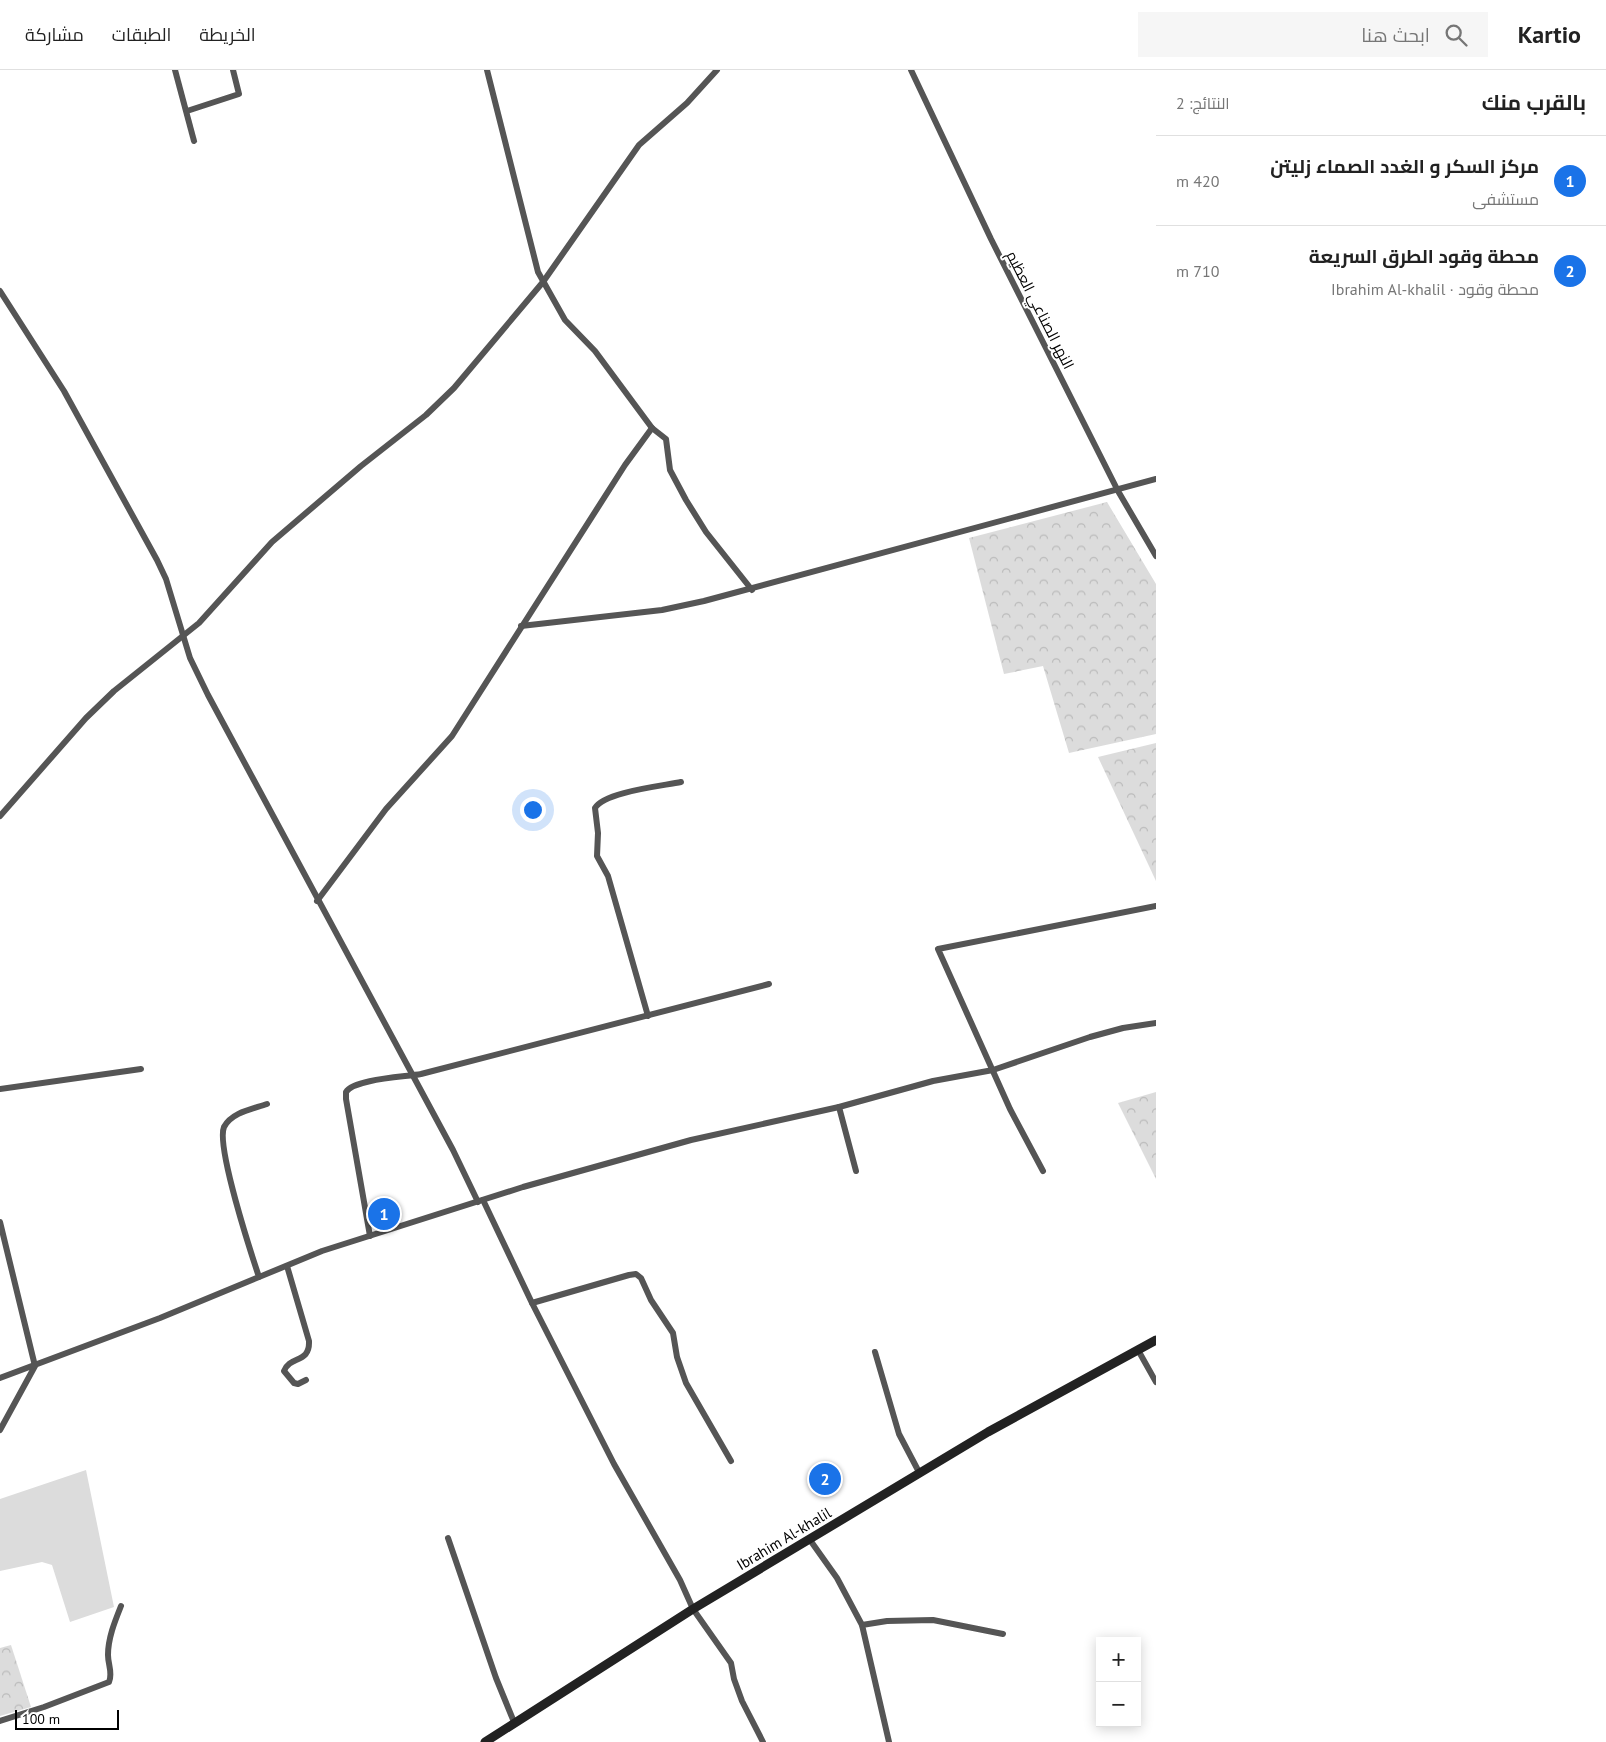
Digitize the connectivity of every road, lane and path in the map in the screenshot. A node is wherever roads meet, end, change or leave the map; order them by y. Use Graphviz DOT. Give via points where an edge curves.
graph roads {
  1 [pos="175,70"];
  2 [pos="233,70"];
  3 [pos="487,70"];
  4 [pos="717,70"];
  5 [pos="912,70"];
  6 [pos="187,111"];
  7 [pos="194,141"];
  8 [pos="543,282"];
  9 [pos="0,291"];
  10 [pos="652,428"];
  11 [pos="1156,479"];
  12 [pos="1118,491"];
  13 [pos="1156,556"];
  14 [pos="752,590"];
  15 [pos="521,626"];
  16 [pos="182,637"];
  17 [pos="681,782"];
  18 [pos="0,816"];
  19 [pos="317,901"];
  20 [pos="1156,906"];
  21 [pos="769,984"];
  22 [pos="648,1016"];
  23 [pos="1156,1023"];
  24 [pos="142,1069"];
  25 [pos="993,1070"];
  26 [pos="412,1075"];
  27 [pos="0,1089"];
  28 [pos="267,1104"];
  29 [pos="839,1107"];
  30 [pos="856,1171"];
  31 [pos="1043,1171"];
  32 [pos="480,1201"];
  33 [pos="0,1222"];
  34 [pos="370,1236"];
  35 [pos="286,1266"];
  36 [pos="259,1277"];
  37 [pos="532,1303"];
  38 [pos="1156,1340"];
  39 [pos="1138,1350"];
  40 [pos="875,1352"];
  41 [pos="35,1366"];
  42 [pos="0,1378"];
  43 [pos="306,1380"];
  44 [pos="1156,1382"];
  45 [pos="0,1430"];
  46 [pos="732,1461"];
  47 [pos="920,1474"];
  48 [pos="448,1538"];
  49 [pos="810,1540"];
  50 [pos="121,1606"];
  51 [pos="693,1609"];
  52 [pos="862,1625"];
  53 [pos="1003,1634"];
  54 [pos="0,1721"];
  55 [pos="514,1722"];
  56 [pos="486,1742"];
  57 [pos="763,1742"];
  58 [pos="889,1742"];
  1 -- 6 [label="street"];
  2 -- 6 [label="street" via="239,94"];
  3 -- 8 [label="street" via="532,253"];
  4 -- 8 [label="street" via="696,94 639,145"];
  5 -- 12 [label="street, النهر الصناعي العظيم" via="991,239"];
  6 -- 7 [label="street"];
  8 -- 10 [label="street" via="564,320 596,351"];
  8 -- 16 [label="street" via="444,398 272,542 199,623"];
  9 -- 16 [label="street" via="64,391 157,560 166,579"];
  10 -- 14 [label="street" via="666,439 670,470 686,500 706,532"];
  10 -- 15 [label="street" via="624,465"];
  11 -- 12 [label="street"];
  12 -- 13 [label="street, النهر الصناعي العظيم"];
  12 -- 14 [label="street"];
  14 -- 15 [label="street" via="662,610"];
  15 -- 19 [label="street" via="452,736 386,809"];
  16 -- 18 [label="street" via="114,691 86,718"];
  16 -- 19 [label="street" via="208,695"];
  17 -- 22 [label="street" via="618,795 600,801 595,808 597,856 608,876"];
  19 -- 26 [label="street"];
  20 -- 25 [label="street" via="938,948"];
  21 -- 22 [label="street"];
  22 -- 26 [label="street"];
  23 -- 25 [label="street" via="1090,1037"];
  24 -- 27 [label="street"];
  25 -- 29 [label="street" via="933,1081"];
  25 -- 31 [label="street"];
  26 -- 32 [label="street"];
  26 -- 34 [label="street" via="357,1084 346,1092"];
  28 -- 36 [label="street" via="230,1119 223,1133 238,1212"];
  29 -- 30 [label="street"];
  29 -- 32 [label="street" via="691,1140"];
  32 -- 34 [label="street"];
  32 -- 37 [label="street"];
  33 -- 41 [label="street"];
  34 -- 35 [label="street"];
  35 -- 36 [label="street"];
  35 -- 43 [label="street" via="310,1348 284,1371 294,1384"];
  36 -- 41 [label="street"];
  37 -- 46 [label="street" via="636,1274 673,1333 686,1383"];
  37 -- 51 [label="street"];
  38 -- 39 [label="street, Ibrahim Al-khalil"];
  39 -- 44 [label="street"];
  39 -- 47 [label="street, Ibrahim Al-khalil" via="988,1432"];
  40 -- 47 [label="street" via="900,1434"];
  41 -- 42 [label="street"];
  41 -- 45 [label="street"];
  47 -- 49 [label="street, Ibrahim Al-khalil"];
  48 -- 55 [label="street"];
  49 -- 51 [label="street, Ibrahim Al-khalil"];
  49 -- 52 [label="street" via="837,1578"];
  50 -- 54 [label="street" via="109,1647 109,1682"];
  51 -- 55 [label="street, Ibrahim Al-khalil"];
  51 -- 57 [label="street" via="731,1663 742,1701"];
  52 -- 53 [label="street" via="933,1620"];
  52 -- 58 [label="street"];
  55 -- 56 [label="street, Ibrahim Al-khalil"];
}
